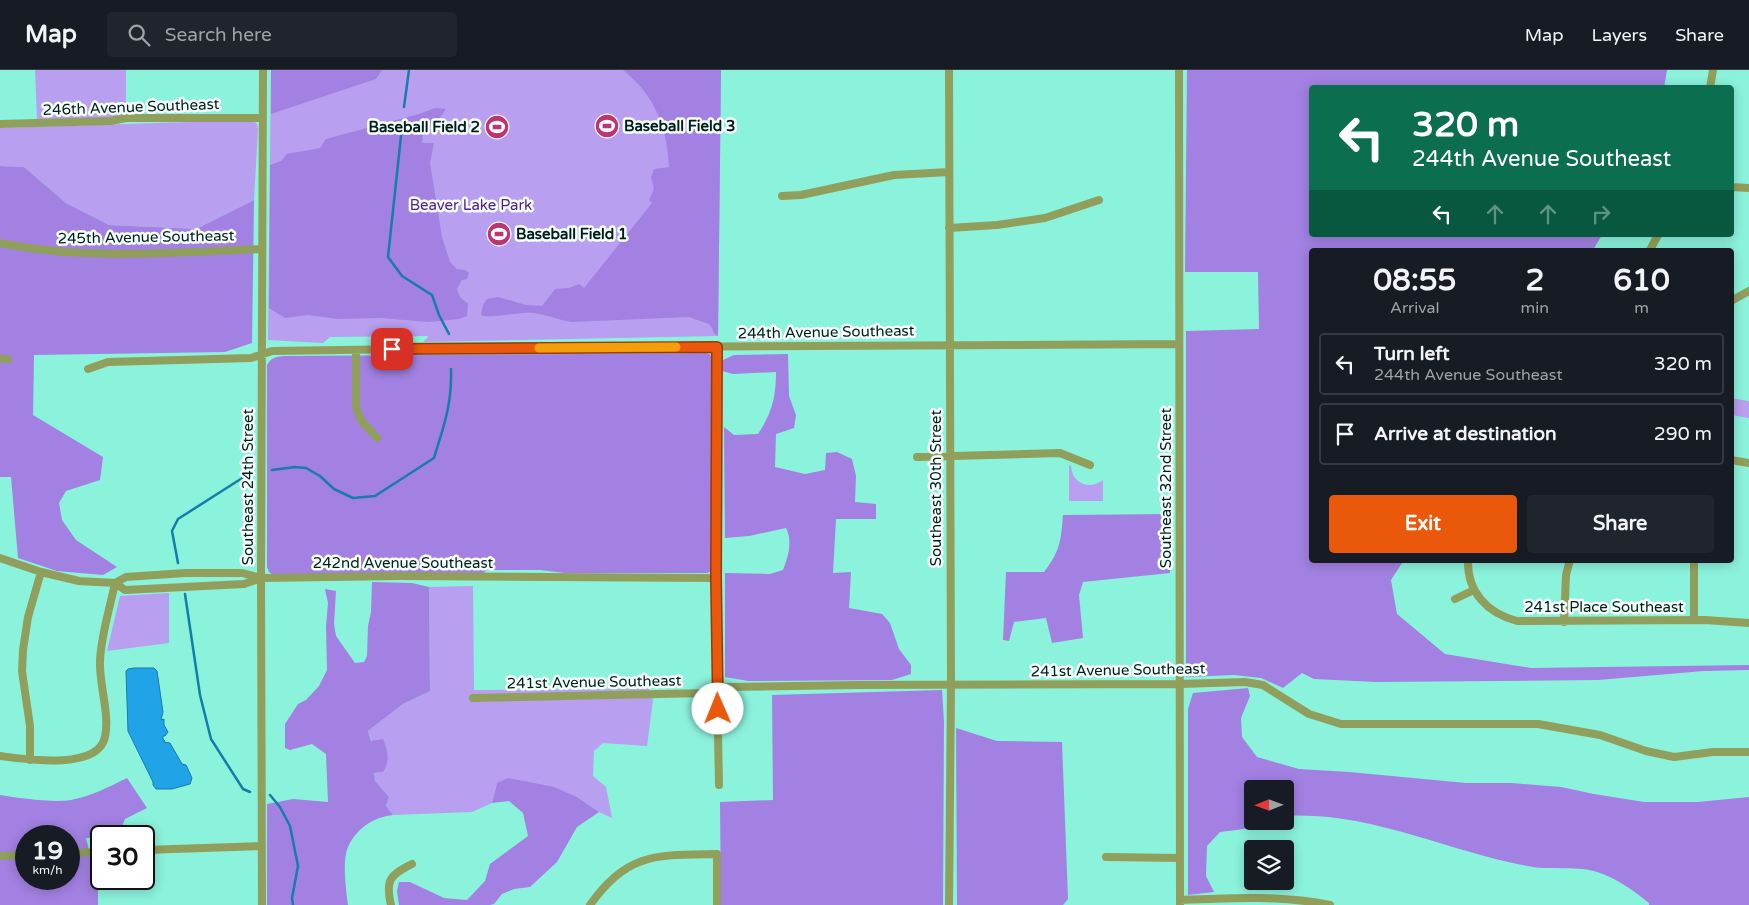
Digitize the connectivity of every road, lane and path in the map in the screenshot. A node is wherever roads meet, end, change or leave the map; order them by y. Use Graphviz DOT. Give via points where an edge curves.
graph roads {
  1 [pos="263,70"];
  2 [pos="949,70"];
  3 [pos="1179,70"];
  4 [pos="1713,70"];
  5 [pos="1710,85"];
  6 [pos="262,118"];
  7 [pos="0,124"];
  8 [pos="949,172"];
  9 [pos="1734,187"];
  10 [pos="1749,188"];
  11 [pos="782,196"];
  12 [pos="1099,200"];
  13 [pos="949,228"];
  14 [pos="0,243"];
  15 [pos="262,249"];
  16 [pos="1749,291"];
  17 [pos="1734,299"];
  18 [pos="950,344"];
  19 [pos="1179,344"];
  20 [pos="717,347"];
  21 [pos="356,350"];
  22 [pos="262,354"];
  23 [pos="88,369"];
  24 [pos="377,438"];
  25 [pos="950,457"];
  26 [pos="918,458"];
  27 [pos="1734,460"];
  28 [pos="1749,463"];
  29 [pos="1090,465"];
  30 [pos="0,558"];
  31 [pos="1468,563"];
  32 [pos="1569,563"];
  33 [pos="1694,563"];
  34 [pos="41,572"];
  35 [pos="261,578"];
  36 [pos="716,578"];
  37 [pos="116,583"];
  38 [pos="1473,588"];
  39 [pos="1455,599"];
  40 [pos="1694,620"];
  41 [pos="1564,622"];
  42 [pos="1749,623"];
  43 [pos="1180,684"];
  44 [pos="951,685"];
  45 [pos="717,690"];
  46 [pos="474,698"];
  47 [pos="1749,752"];
  48 [pos="0,756"];
  49 [pos="30,760"];
  50 [pos="720,786"];
  51 [pos="262,846"];
  52 [pos="155,850"];
  53 [pos="15,855"];
  54 [pos="0,856"];
  55 [pos="1106,857"];
  56 [pos="1180,858"];
  57 [pos="412,864"];
  58 [pos="1180,902"];
  59 [pos="1299,903"];
  60 [pos="262,905"];
  61 [pos="390,905"];
  62 [pos="590,905"];
  63 [pos="717,905"];
  64 [pos="949,905"];
  65 [pos="1330,905"];
  1 -- 6 [label="street, Southeast 24th Street"];
  2 -- 8 [label="street, Southeast 30th Street"];
  3 -- 19 [label="street, Southeast 32nd Street"];
  4 -- 5 [label="street"];
  6 -- 7 [label="street, 246th Avenue Southeast" via="126,118"];
  6 -- 15 [label="street, Southeast 24th Street"];
  8 -- 11 [label="street" via="894,175"];
  8 -- 13 [label="street, Southeast 30th Street"];
  9 -- 10 [label="street"];
  12 -- 13 [label="street" via="1045,218"];
  13 -- 18 [label="street, Southeast 30th Street"];
  14 -- 15 [label="street, 245th Avenue Southeast" via="41,251 88,254"];
  15 -- 22 [label="street, Southeast 24th Street"];
  16 -- 17 [label="street"];
  18 -- 19 [label="street, 244th Avenue Southeast"];
  18 -- 20 [label="street, 244th Avenue Southeast"];
  18 -- 25 [label="street, Southeast 30th Street"];
  19 -- 43 [label="street, Southeast 32nd Street"];
  20 -- 21 [label="street, 244th Avenue Southeast"];
  20 -- 36 [label="street"];
  21 -- 22 [label="street, 244th Avenue Southeast"];
  21 -- 24 [label="street" via="356,407 361,420"];
  22 -- 23 [label="street, 244th Avenue Southeast" via="251,358 108,362"];
  22 -- 35 [label="street, Southeast 24th Street"];
  25 -- 26 [label="street"];
  25 -- 29 [label="street" via="1060,453"];
  25 -- 44 [label="street, Southeast 30th Street"];
  27 -- 28 [label="street"];
  30 -- 34 [label="street, 242nd Avenue Southeast"];
  31 -- 38 [label="street"];
  32 -- 41 [label="street"];
  33 -- 40 [label="street"];
  34 -- 37 [label="street, 242nd Avenue Southeast" via="80,581"];
  34 -- 49 [label="street" via="28,617 23,650"];
  35 -- 36 [label="street, 242nd Avenue Southeast"];
  35 -- 37 [label="street, 242nd Avenue Southeast" via="242,572 185,573 126,577"];
  35 -- 37 [label="street, 242nd Avenue Southeast" via="244,584 124,590"];
  35 -- 51 [label="street, Southeast 24th Street"];
  36 -- 45 [label="street"];
  37 -- 49 [label="street" via="100,662 105,729 103,743 93,752 77,758"];
  38 -- 39 [label="street"];
  38 -- 41 [label="street, 241st Place Southeast" via="1490,610 1507,619"];
  40 -- 41 [label="street, 241st Place Southeast"];
  40 -- 42 [label="street, 241st Place Southeast"];
  43 -- 44 [label="street, 241st Avenue Southeast"];
  43 -- 47 [label="street, 241st Avenue Southeast" via="1234,681 1263,685 1309,714 1342,724 1538,724 1600,735 1674,757"];
  43 -- 56 [label="street, Southeast 32nd Street"];
  44 -- 45 [label="street, 241st Avenue Southeast" via="750,686"];
  44 -- 64 [label="street, Southeast 30th Street"];
  45 -- 46 [label="street, 241st Avenue Southeast" via="706,693"];
  45 -- 50 [label="street"];
  48 -- 49 [label="street"];
  51 -- 52 [label="street"];
  51 -- 60 [label="street, Southeast 24th Street"];
  53 -- 54 [label="street"];
  55 -- 56 [label="street"];
  56 -- 58 [label="street, Southeast 32nd Street"];
  57 -- 61 [label="street" via="391,877"];
  58 -- 59 [label="street" via="1241,898"];
  59 -- 65 [label="street"];
  62 -- 63 [label="street" via="612,878 637,863 666,855 716,854"];
}
